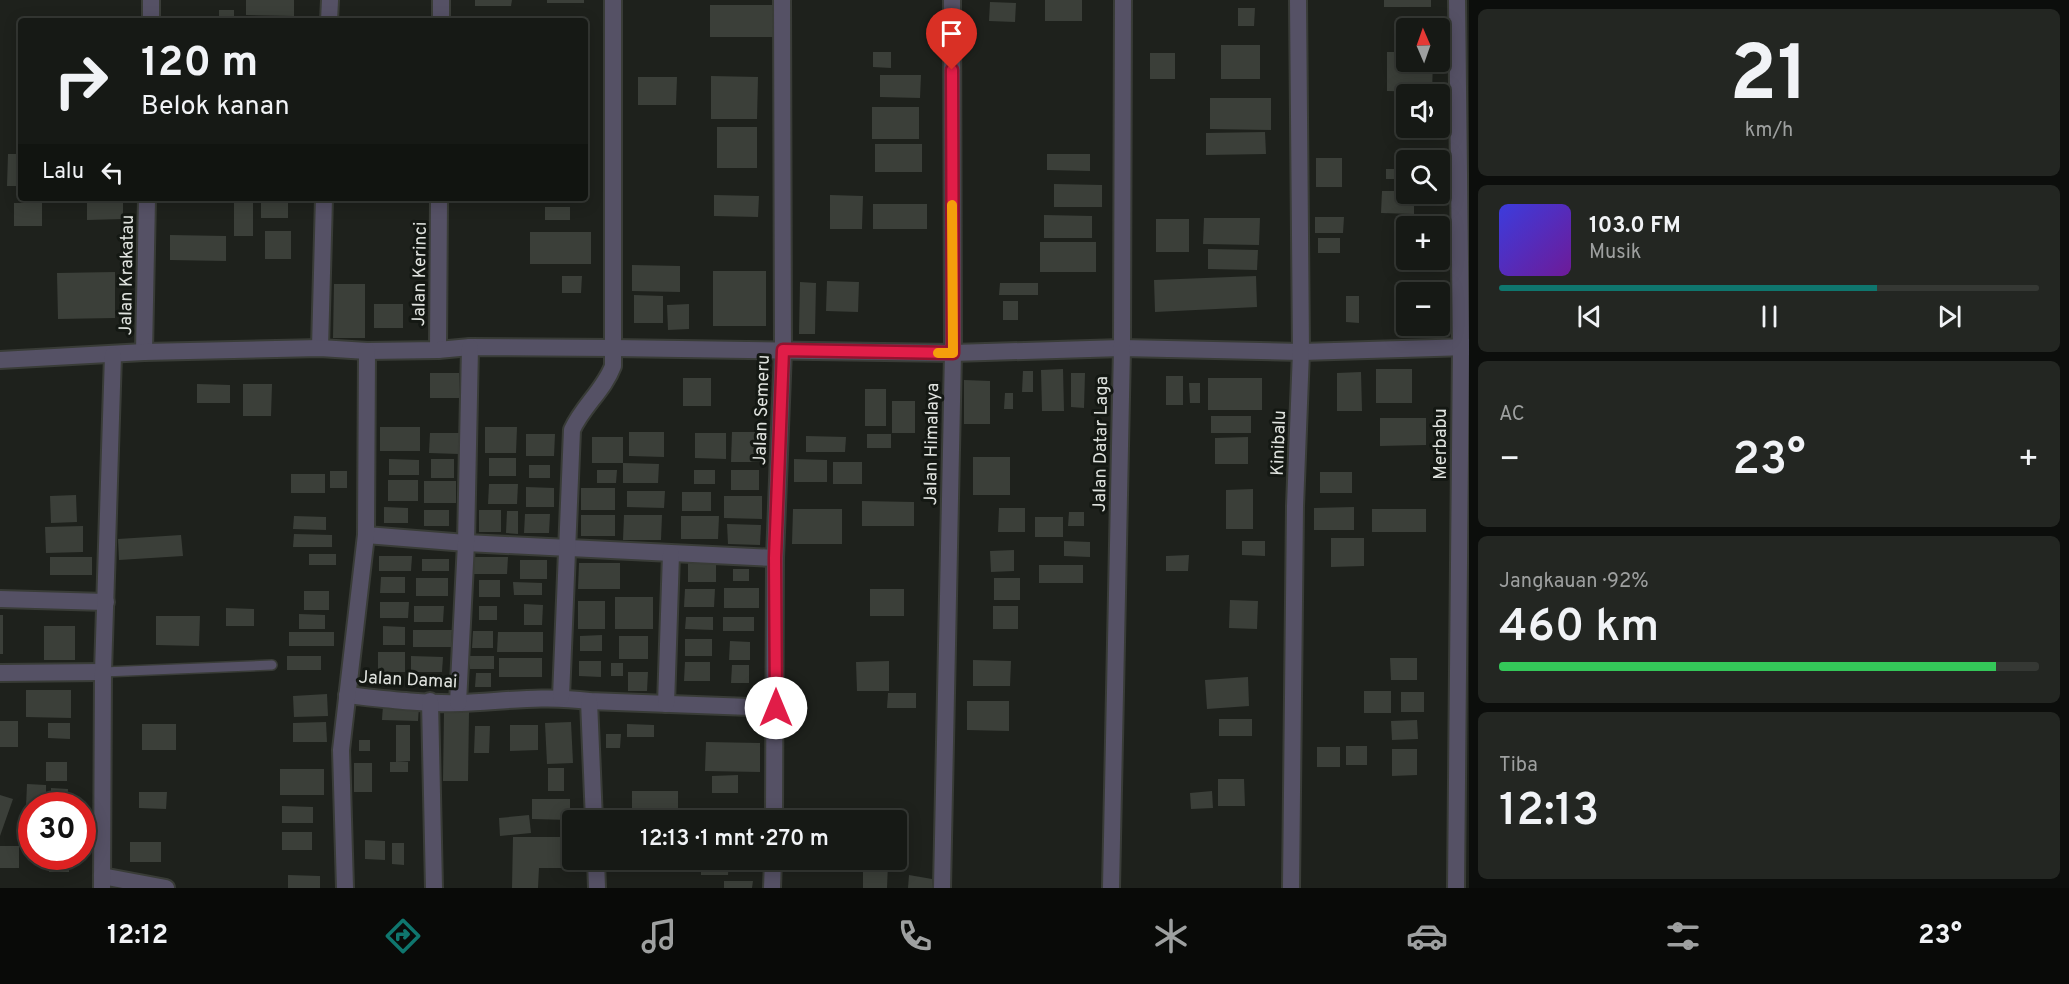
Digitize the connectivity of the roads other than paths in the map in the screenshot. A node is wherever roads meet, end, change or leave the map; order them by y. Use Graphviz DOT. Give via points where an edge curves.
graph roads {
  1 [pos="151,0"];
  2 [pos="330,0"];
  3 [pos="441,0"];
  4 [pos="613,0"];
  5 [pos="782,0"];
  6 [pos="952,0"];
  7 [pos="1123,0"];
  8 [pos="1298,0"];
  9 [pos="1457,0"];
  10 [pos="151,18"];
  11 [pos="329,18"];
  12 [pos="441,18"];
  13 [pos="147,201"];
  14 [pos="324,201"];
  15 [pos="439,201"];
  16 [pos="470,347"];
  17 [pos="1465,347"];
  18 [pos="320,348"];
  19 [pos="613,348"];
  20 [pos="1122,348"];
  21 [pos="438,350"];
  22 [pos="783,350"];
  23 [pos="367,351"];
  24 [pos="144,352"];
  25 [pos="1301,352"];
  26 [pos="953,353"];
  27 [pos="113,355"];
  28 [pos="0,360"];
  29 [pos="366,535"];
  30 [pos="466,543"];
  31 [pos="568,547"];
  32 [pos="671,554"];
  33 [pos="775,558"];
  34 [pos="0,599"];
  35 [pos="106,602"];
  36 [pos="272,665"];
  37 [pos="104,672"];
  38 [pos="0,673"];
  39 [pos="346,695"];
  40 [pos="561,697"];
  41 [pos="430,701"];
  42 [pos="589,701"];
  43 [pos="458,703"];
  44 [pos="666,704"];
  45 [pos="776,708"];
  46 [pos="594,810"];
  47 [pos="774,810"];
  48 [pos="596,870"];
  49 [pos="773,870"];
  50 [pos="102,882"];
  51 [pos="166,888"];
  52 [pos="345,888"];
  53 [pos="434,888"];
  54 [pos="597,888"];
  55 [pos="772,888"];
  56 [pos="942,888"];
  57 [pos="1111,888"];
  58 [pos="1291,888"];
  59 [pos="1456,888"];
  1 -- 10 [label="street"];
  2 -- 11 [label="street"];
  3 -- 12 [label="street"];
  4 -- 19 [label="street"];
  5 -- 22 [label="street, Jalan Semeru"];
  6 -- 26 [label="street, Jalan Himalaya"];
  7 -- 20 [label="street, Jalan Datar Laga"];
  8 -- 25 [label="street, Kinibalu"];
  9 -- 17 [label="street, Merbabu"];
  13 -- 24 [label="street, Jalan Krakatau"];
  14 -- 18 [label="street"];
  15 -- 21 [label="street, Jalan Kerinci"];
  16 -- 19 [label="street"];
  16 -- 21 [label="street"];
  16 -- 30 [label="street"];
  17 -- 25 [label="street"];
  17 -- 59 [label="street, Merbabu"];
  18 -- 23 [label="street"];
  18 -- 24 [label="street"];
  19 -- 22 [label="street"];
  19 -- 31 [label="street" via="609,377 572,430"];
  20 -- 25 [label="street"];
  20 -- 26 [label="street"];
  20 -- 57 [label="street, Jalan Datar Laga"];
  21 -- 23 [label="street"];
  22 -- 26 [label="street"];
  22 -- 33 [label="street, Jalan Semeru"];
  23 -- 29 [label="street, Jalan Damai"];
  24 -- 27 [label="street"];
  25 -- 58 [label="street, Kinibalu"];
  26 -- 56 [label="street, Jalan Himalaya"];
  27 -- 28 [label="street"];
  27 -- 35 [label="street"];
  29 -- 30 [label="street"];
  29 -- 39 [label="street, Jalan Damai"];
  30 -- 31 [label="street"];
  30 -- 43 [label="street"];
  31 -- 32 [label="street"];
  31 -- 40 [label="street"];
  32 -- 33 [label="street"];
  32 -- 44 [label="street"];
  33 -- 45 [label="street, Jalan Semeru"];
  34 -- 35 [label="street"];
  35 -- 37 [label="street"];
  36 -- 37 [label="lane"];
  37 -- 38 [label="street"];
  37 -- 50 [label="street"];
  39 -- 41 [label="street, Jalan Damai"];
  39 -- 52 [label="street" via="341,750"];
  40 -- 42 [label="street, Jalan Damai"];
  40 -- 43 [label="street, Jalan Damai"];
  41 -- 43 [label="street, Jalan Damai"];
  41 -- 53 [label="street"];
  42 -- 44 [label="street, Jalan Damai"];
  42 -- 46 [label="street"];
  44 -- 45 [label="street, Jalan Damai"];
  45 -- 47 [label="street, Jalan Semeru"];
  48 -- 54 [label="street"];
  49 -- 55 [label="street"];
  50 -- 51 [label="street"];
}
